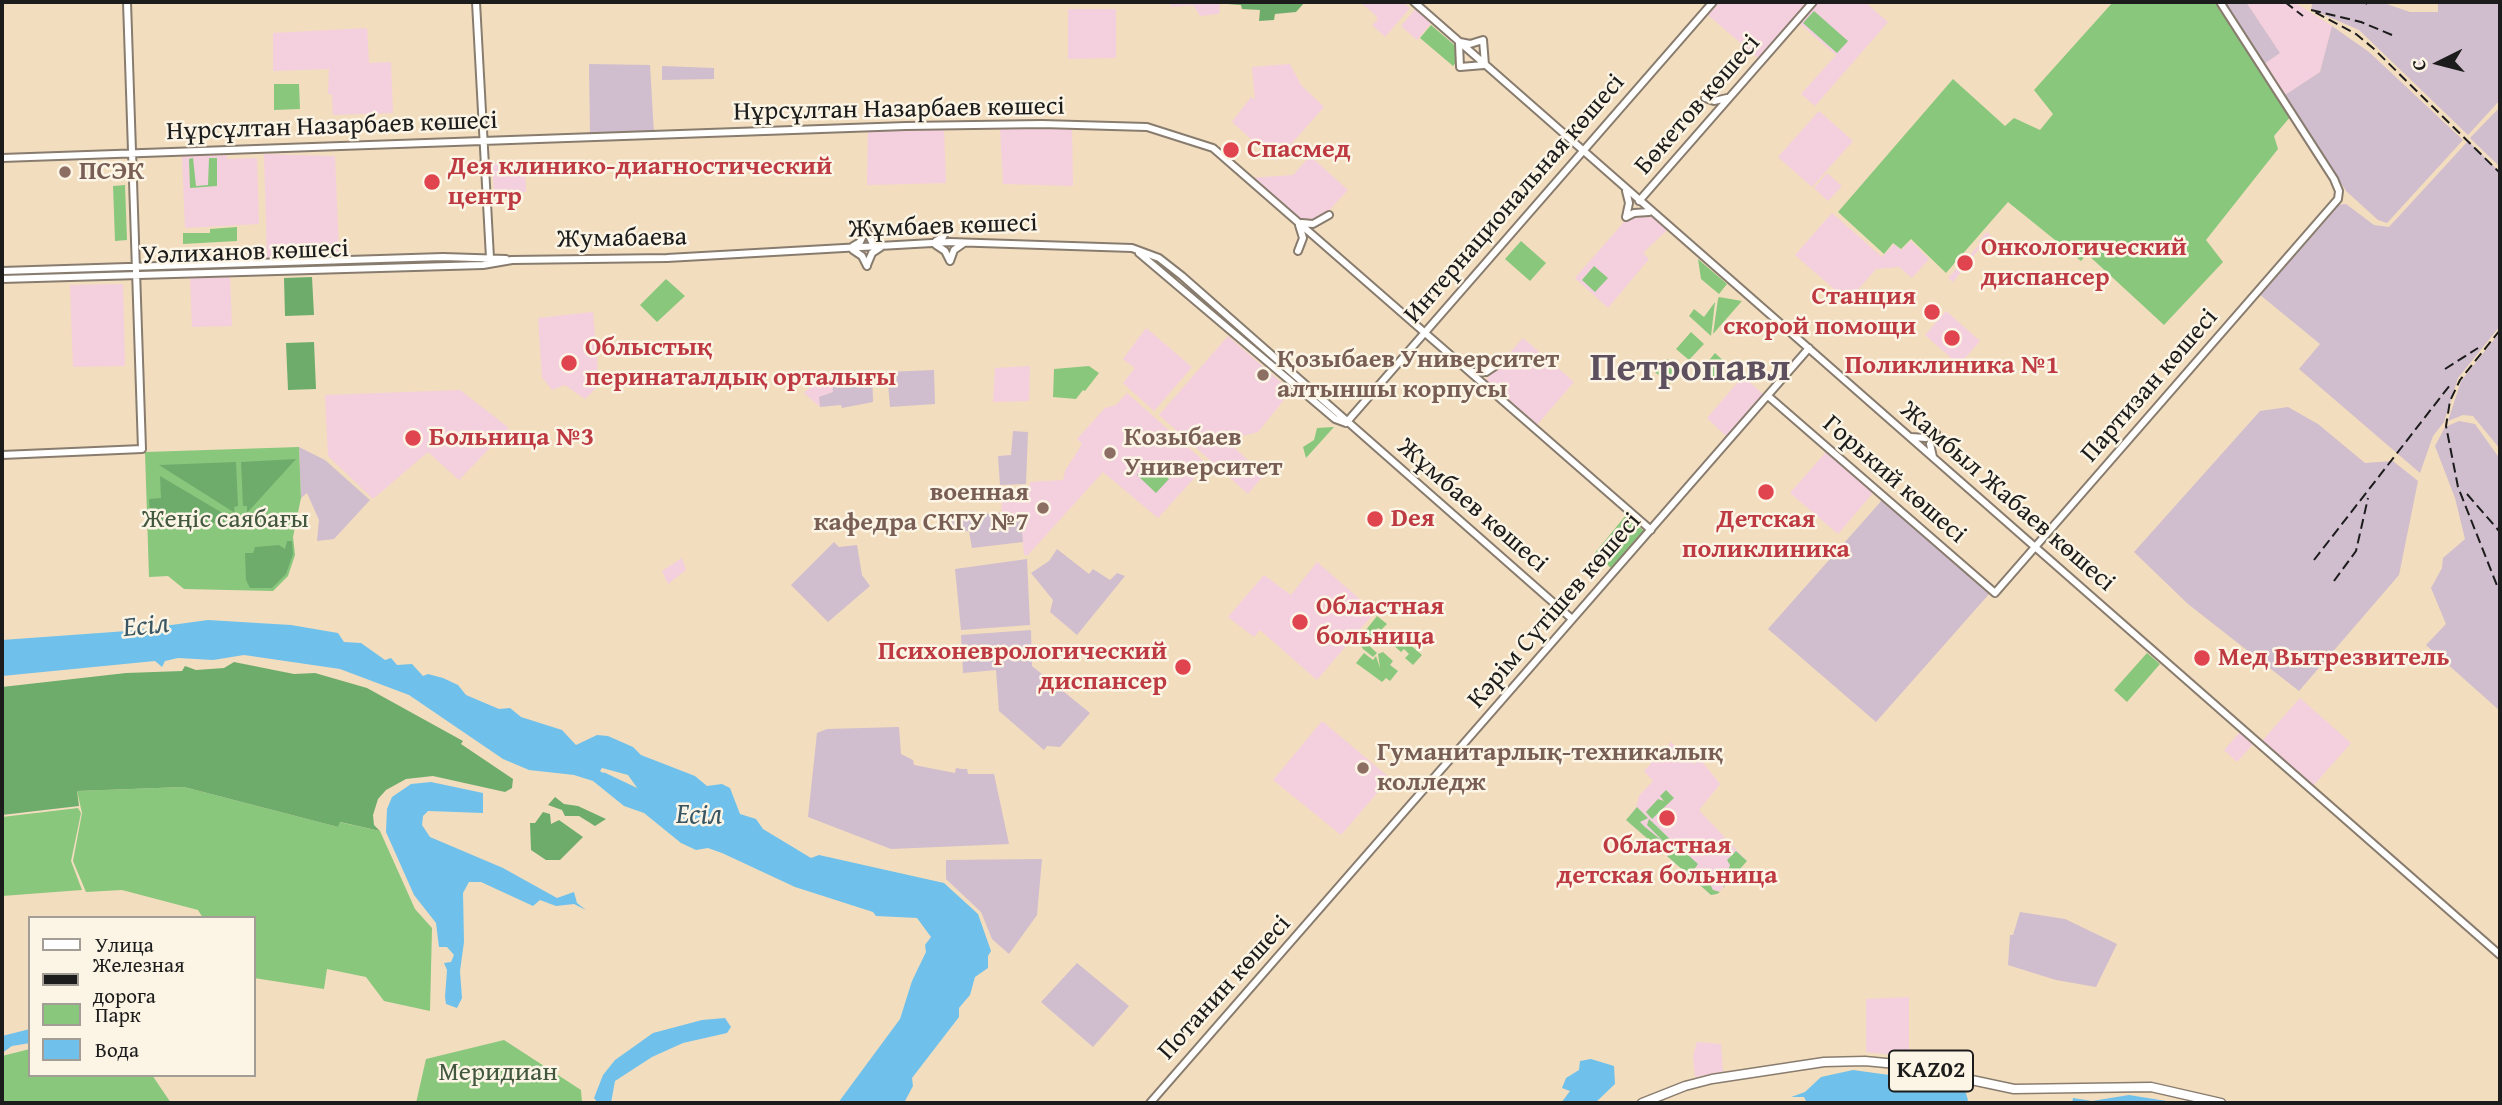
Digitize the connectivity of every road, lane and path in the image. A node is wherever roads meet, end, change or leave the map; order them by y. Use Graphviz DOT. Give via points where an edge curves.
graph roads {
  1 [pos="476,2"];
  2 [pos="1413,2"];
  3 [pos="1713,2"];
  4 [pos="1814,2"];
  5 [pos="2220,2"];
  6 [pos="128,4"];
  7 [pos="1456,39"];
  8 [pos="1487,67"];
  9 [pos="1731,96"];
  10 [pos="1705,98"];
  11 [pos="484,142"];
  12 [pos="1583,152"];
  13 [pos="132,153"];
  14 [pos="2,158"];
  15 [pos="1625,189"];
  16 [pos="1650,189"];
  17 [pos="1639,201"];
  18 [pos="1654,214"];
  19 [pos="1329,215"];
  20 [pos="1293,218"];
  21 [pos="966,242"];
  22 [pos="931,243"];
  23 [pos="883,246"];
  24 [pos="848,248"];
  25 [pos="1298,251"];
  26 [pos="756,253"];
  27 [pos="487,259"];
  28 [pos="241,263"];
  29 [pos="136,267"];
  30 [pos="2,271"];
  31 [pos="241,273"];
  32 [pos="136,276"];
  33 [pos="2,279"];
  34 [pos="1424,333"];
  35 [pos="1809,348"];
  36 [pos="1495,366"];
  37 [pos="1467,370"];
  38 [pos="1769,396"];
  39 [pos="1346,422"];
  40 [pos="1909,436"];
  41 [pos="2,455"];
  42 [pos="1936,460"];
  43 [pos="1651,530"];
  44 [pos="2036,547"];
  45 [pos="2048,558"];
  46 [pos="2024,560"];
  47 [pos="1995,593"];
  48 [pos="1572,619"];
  49 [pos="1329,898"];
  50 [pos="2500,955"];
  51 [pos="1150,1103"];
  52 [pos="1642,1103"];
  53 [pos="2221,1103"];
  1 -- 11 [label="main road"];
  2 -- 7 [label="main road"];
  3 -- 12 [label="main road, Интернациональная көшесі"];
  4 -- 9 [label="main road, Бөкетов көшесі"];
  5 -- 44 [label="main road, Партизан көшесі" via="2336,183 2339,195"];
  6 -- 13 [label="main road"];
  7 -- 8 [label="main road, Жамбыл Жабаев көшесі"];
  7 -- 8 [label="main road" via="1460,67"];
  7 -- 8 [label="main road" via="1470,44 1483,40"];
  8 -- 12 [label="main road, Жамбыл Жабаев көшесі"];
  9 -- 10 [label="main road" via="1717,101"];
  9 -- 16 [label="main road, Бөкетов көшесі"];
  11 -- 13 [label="main road, Нұрсұлтан Назарбаев көшесі"];
  11 -- 20 [label="main road, Нұрсұлтан Назарбаев көшесі" via="906,126 1137,126 1211,146"];
  11 -- 27 [label="main road"];
  12 -- 15 [label="main road, Жамбыл Жабаев көшесі"];
  12 -- 34 [label="main road, Интернациональная көшесі"];
  13 -- 14 [label="main road, Нұрсұлтан Назарбаев көшесі"];
  13 -- 29 [label="main road"];
  15 -- 16 [label="main road" via="1640,194"];
  15 -- 17 [label="main road, Жамбыл Жабаев көшесі"];
  15 -- 18 [label="main road" via="1629,202 1626,217 1644,211"];
  16 -- 17 [label="main road, Бөкетов көшесі"];
  16 -- 18 [label="main road" via="1646,200"];
  17 -- 18 [label="main road, Жамбыл Жабаев көшесі"];
  18 -- 35 [label="main road, Жамбыл Жабаев көшесі"];
  19 -- 20 [label="main road" via="1310,224"];
  20 -- 25 [label="main road" via="1303,236"];
  20 -- 34 [label="main road, Нұрсұлтан Назарбаев көшесі"];
  21 -- 22 [label="main road, Жұмбаев көшесі"];
  21 -- 22 [label="main road" via="954,250 950,261 943,248"];
  21 -- 22 [label="main road" via="955,238 949,224 943,237"];
  21 -- 39 [label="main road, Жұмбаев көшесі" via="1132,248 1335,419"];
  22 -- 23 [label="main road, Жұмбаев көшесі"];
  23 -- 24 [label="main road, Жұмбаев көшесі"];
  23 -- 24 [label="main road" via="872,242 866,229 860,242"];
  23 -- 24 [label="main road" via="872,253 867,266 861,254"];
  24 -- 26 [label="main road, Жұмбаев көшесі"];
  26 -- 27 [label="main road, Жумабаева"];
  27 -- 28 [label="main road, Уәлиханов көшесі"];
  27 -- 31 [label="main road, Уәлиханов көшесі"];
  28 -- 29 [label="main road, Уәлиханов көшесі"];
  28 -- 31 [label="main road"];
  29 -- 30 [label="main road, Уәлиханов көшесі"];
  29 -- 32 [label="main road"];
  31 -- 32 [label="main road, Уәлиханов көшесі"];
  32 -- 33 [label="main road, Уәлиханов көшесі"];
  32 -- 41 [label="main road" via="142,449"];
  34 -- 37 [label="main road, Нұрсұлтан Назарбаев көшесі"];
  34 -- 39 [label="main road, Интернациональная көшесі"];
  35 -- 38 [label="main road, Кәрім Сүтішев көшесі"];
  35 -- 40 [label="main road, Жамбыл Жабаев көшесі"];
  36 -- 37 [label="main road" via="1485,372"];
  37 -- 43 [label="main road, Нұрсұлтан Назарбаев көшесі"];
  38 -- 43 [label="main road, Кәрім Сүтішев көшесі"];
  38 -- 47 [label="main road, Горький көшесі"];
  39 -- 48 [label="main road, Жұмбаев көшесі"];
  40 -- 42 [label="main road, Жамбыл Жабаев көшесі"];
  40 -- 42 [label="main road" via="1926,438 1936,433 1930,447"];
  42 -- 44 [label="main road, Жамбыл Жабаев көшесі"];
  43 -- 48 [label="main road, Кәрім Сүтішев көшесі"];
  44 -- 45 [label="main road, Жамбыл Жабаев көшесі"];
  44 -- 46 [label="main road, Партизан көшесі"];
  45 -- 46 [label="main road" via="2040,555"];
  45 -- 50 [label="main road, Жамбыл Жабаев көшесі"];
  46 -- 47 [label="main road, Партизан көшесі"];
  48 -- 49 [label="main road, Кәрім Сүтішев көшесі"];
  49 -- 51 [label="main road, Потанин көшесі"];
  52 -- 53 [label="highway, KAZ02" via="1712,1079 1824,1062 1865,1061 2014,1089 2151,1087"];
}
